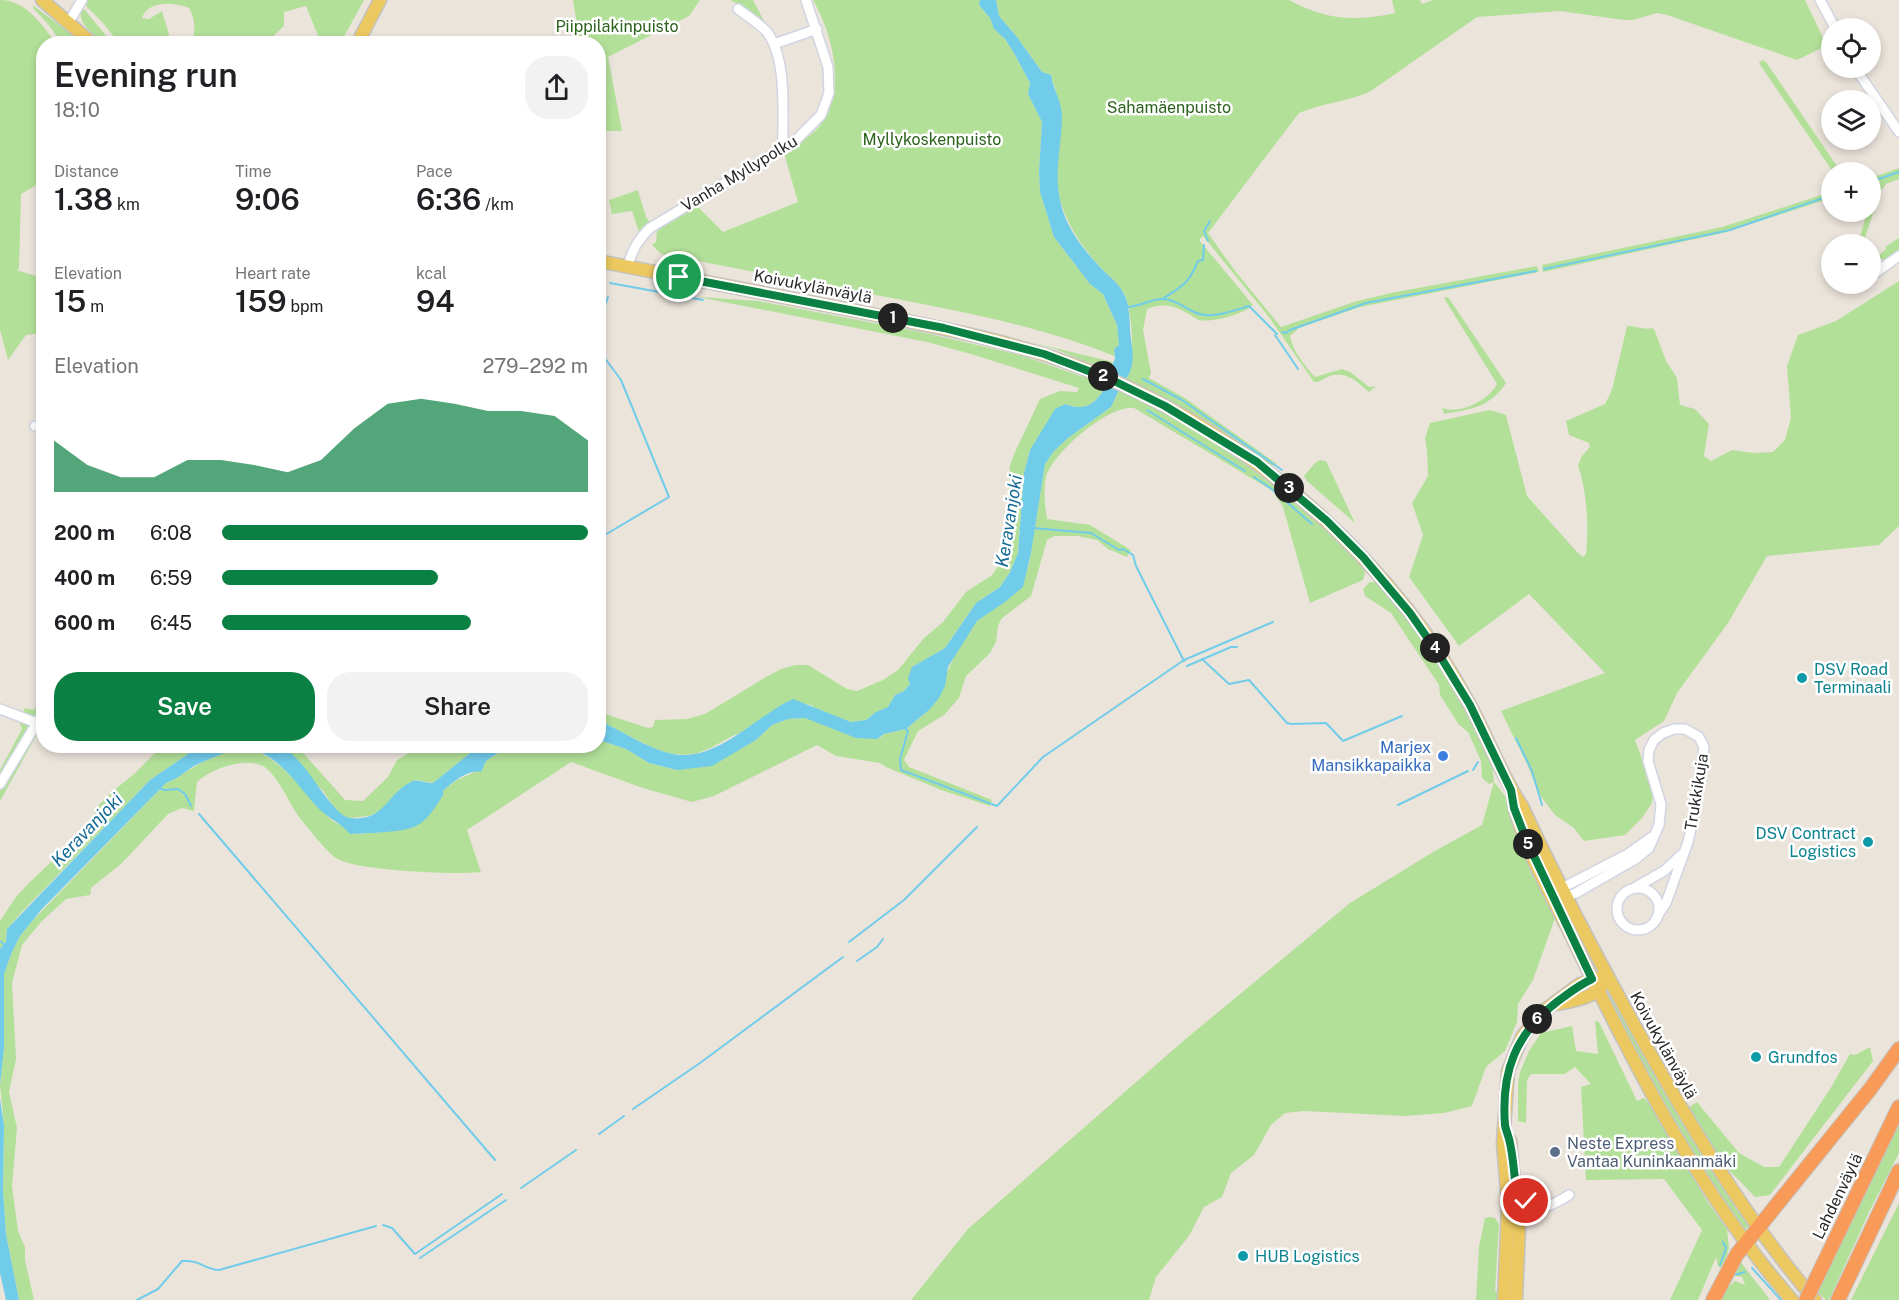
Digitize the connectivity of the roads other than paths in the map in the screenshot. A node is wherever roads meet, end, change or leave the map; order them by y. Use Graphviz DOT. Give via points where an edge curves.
graph roads {
  1 [pos="42,0"];
  2 [pos="82,0"];
  3 [pos="380,0"];
  4 [pos="806,0"];
  5 [pos="1820,0"];
  6 [pos="738,9"];
  7 [pos="1830,18"];
  8 [pos="69,22"];
  9 [pos="817,29"];
  10 [pos="84,36"];
  11 [pos="361,36"];
  12 [pos="774,44"];
  13 [pos="1862,78"];
  14 [pos="1899,132"];
  15 [pos="783,148"];
  16 [pos="1899,256"];
  17 [pos="606,262"];
  18 [pos="628,266"];
  19 [pos="1881,269"];
  20 [pos="0,709"];
  21 [pos="36,723"];
  22 [pos="36,725"];
  23 [pos="1644,742"];
  24 [pos="1648,761"];
  25 [pos="0,784"];
  26 [pos="1511,790"];
  27 [pos="1682,853"];
  28 [pos="1635,888"];
  29 [pos="1565,892"];
  30 [pos="1554,900"];
  31 [pos="1658,915"];
  32 [pos="1608,977"];
  33 [pos="1592,979"];
  34 [pos="1598,991"];
  35 [pos="1551,1006"];
  36 [pos="1899,1048"];
  37 [pos="1899,1107"];
  38 [pos="1899,1171"];
  39 [pos="1569,1196"];
  40 [pos="1514,1206"];
  41 [pos="1757,1229"];
  42 [pos="1745,1244"];
  43 [pos="1839,1297"];
  44 [pos="1504,1300"];
  45 [pos="1516,1300"];
  46 [pos="1713,1300"];
  47 [pos="1792,1300"];
  48 [pos="1806,1300"];
  49 [pos="1815,1300"];
  1 -- 8 [label="main road"];
  2 -- 8 [label="street"];
  3 -- 11 [label="main road"];
  4 -- 9 [label="street, Vanha Myllypolku"];
  5 -- 7 [label="street"];
  6 -- 12 [label="street" via="767,32"];
  8 -- 10 [label="main road"];
  9 -- 12 [label="street"];
  9 -- 15 [label="street, Vanha Myllypolku" via="830,82 826,105 811,128"];
  12 -- 15 [label="street" via="781,75"];
  13 -- 14 [label="street"];
  15 -- 18 [label="street, Vanha Myllypolku" via="650,228 637,243"];
  16 -- 19 [label="street"];
  17 -- 18 [label="main road, Koivukylänväylä"];
  18 -- 26 [label="main road, Koivukylänväylä" via="944,328 1044,354 1131,388 1194,422 1257,462 1363,557 1440,656 1470,705"];
  20 -- 21 [label="street"];
  22 -- 25 [label="street"];
  23 -- 24 [label="street"];
  24 -- 27 [label="street, Trukkikuja" via="1651,745 1668,730 1685,729 1703,743 1693,821"];
  24 -- 29 [label="street, Trukkikuja" via="1661,804 1653,842 1645,852"];
  26 -- 29 [label="main road, Koivukylänväylä"];
  26 -- 30 [label="main road, Koivukylänväylä" via="1526,839"];
  27 -- 28 [label="street, Trukkikuja" via="1664,871"];
  27 -- 31 [label="street, Trukkikuja" via="1666,903"];
  28 -- 31 [label="street" via="1654,895"];
  28 -- 31 [label="street, Trukkikuja" via="1620,898 1617,910 1621,922 1632,929 1645,929"];
  29 -- 30 [label="street, Trukkikuja"];
  29 -- 32 [label="main road, Koivukylänväylä"];
  30 -- 33 [label="main road, Koivukylänväylä"];
  32 -- 33 [label="main road"];
  32 -- 34 [label="main road"];
  32 -- 41 [label="main road, Koivukylänväylä" via="1706,1152"];
  33 -- 34 [label="main road, Koivukylänväylä"];
  33 -- 35 [label="main road"];
  34 -- 35 [label="main road"];
  34 -- 42 [label="main road, Koivukylänväylä" via="1667,1119"];
  35 -- 40 [label="main road" via="1527,1030 1511,1060 1505,1092 1503,1143"];
  36 -- 41 [label="highway"];
  37 -- 48 [label="highway, Lahdenväylä, bridge"];
  38 -- 43 [label="highway"];
  39 -- 40 [label="street" via="1536,1210"];
  40 -- 44 [label="main road"];
  40 -- 45 [label="main road" via="1519,1240"];
  41 -- 42 [label="highway"];
  41 -- 49 [label="main road, Koivukylänväylä"];
  42 -- 46 [label="highway"];
  42 -- 47 [label="main road, Koivukylänväylä"];
}
